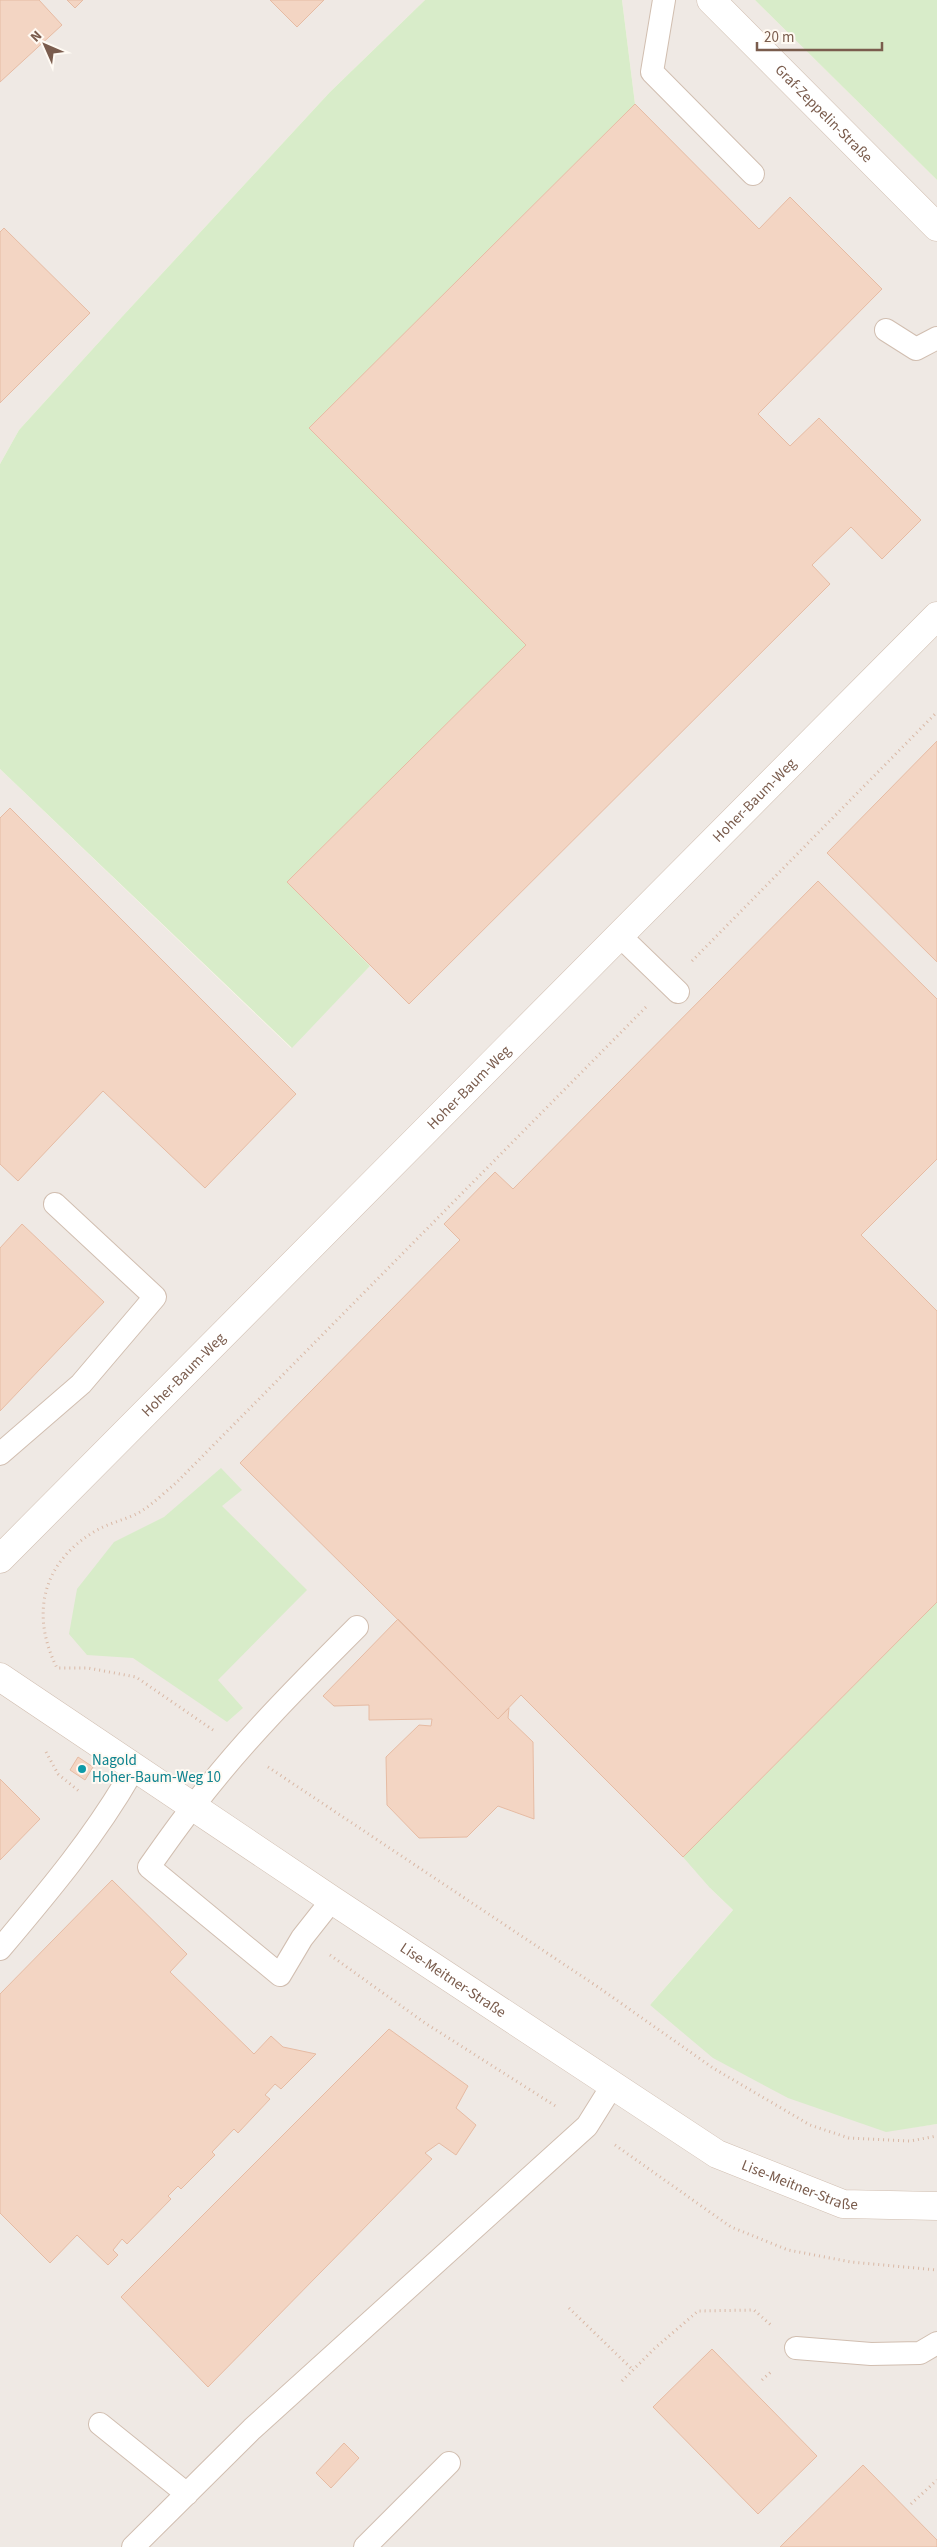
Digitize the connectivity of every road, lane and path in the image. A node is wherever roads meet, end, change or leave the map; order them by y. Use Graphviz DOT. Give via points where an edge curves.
graph roads {
  1 [pos="664,0"];
  2 [pos="711,0"];
  3 [pos="753,174"];
  4 [pos="937,227"];
  5 [pos="886,330"];
  6 [pos="937,338"];
  7 [pos="937,616"];
  8 [pos="937,712"];
  9 [pos="620,936"];
  10 [pos="674,988"];
  11 [pos="55,1204"];
  12 [pos="0,1454"];
  13 [pos="0,1559"];
  14 [pos="357,1627"];
  15 [pos="0,1677"];
  16 [pos="44,1749"];
  17 [pos="242,1749"];
  18 [pos="134,1768"];
  19 [pos="192,1806"];
  20 [pos="110,1811"];
  21 [pos="332,1900"];
  22 [pos="302,1938"];
  23 [pos="0,1949"];
  24 [pos="612,2086"];
  25 [pos="587,2126"];
  26 [pos="937,2136"];
  27 [pos="937,2206"];
  28 [pos="937,2270"];
  29 [pos="569,2308"];
  30 [pos="937,2344"];
  31 [pos="796,2348"];
  32 [pos="633,2370"];
  33 [pos="622,2381"];
  34 [pos="100,2424"];
  35 [pos="449,2463"];
  36 [pos="937,2480"];
  37 [pos="187,2494"];
  38 [pos="912,2504"];
  39 [pos="133,2547"];
  40 [pos="365,2547"];
  1 -- 3 [label="lane" via="652,72"];
  2 -- 4 [label="street, Graf-Zeppelin-Straße"];
  5 -- 6 [label="lane" via="916,349"];
  7 -- 9 [label="street, Hoher-Baum-Weg"];
  8 -- 10 [label="path"];
  9 -- 10 [label="lane"];
  9 -- 13 [label="street, Hoher-Baum-Weg"];
  10 -- 17 [label="path" via="176,1483 140,1512 91,1534 66,1554 46,1587 41,1613 49,1652 58,1668 88,1668 136,1677"];
  11 -- 12 [label="lane" via="154,1297 81,1384"];
  14 -- 17 [label="lane" via="288,1696"];
  15 -- 18 [label="street, Lise-Meitner-Straße"];
  16 -- 20 [label="path" via="58,1774 73,1788"];
  17 -- 19 [label="lane"];
  17 -- 26 [label="path" via="598,1987 713,2068 810,2124 849,2138 910,2142"];
  18 -- 19 [label="street, Lise-Meitner-Straße"];
  18 -- 20 [label="lane"];
  19 -- 21 [label="street, Lise-Meitner-Straße"];
  19 -- 22 [label="lane" via="149,1866 280,1975"];
  20 -- 23 [label="lane" via="53,1887"];
  21 -- 22 [label="lane"];
  21 -- 24 [label="street, Lise-Meitner-Straße"];
  22 -- 25 [label="path" via="346,1965 424,2023"];
  24 -- 25 [label="lane"];
  24 -- 27 [label="street, Lise-Meitner-Straße" via="718,2154 843,2204"];
  25 -- 28 [label="path" via="731,2227 788,2250 851,2262"];
  25 -- 37 [label="lane" via="252,2429"];
  29 -- 32 [label="path"];
  30 -- 31 [label="lane" via="920,2354"];
  31 -- 32 [label="path" via="754,2310 698,2311"];
  32 -- 33 [label="path"];
  34 -- 37 [label="lane"];
  35 -- 40 [label="lane"];
  36 -- 38 [label="path"];
  37 -- 39 [label="lane"];
}
